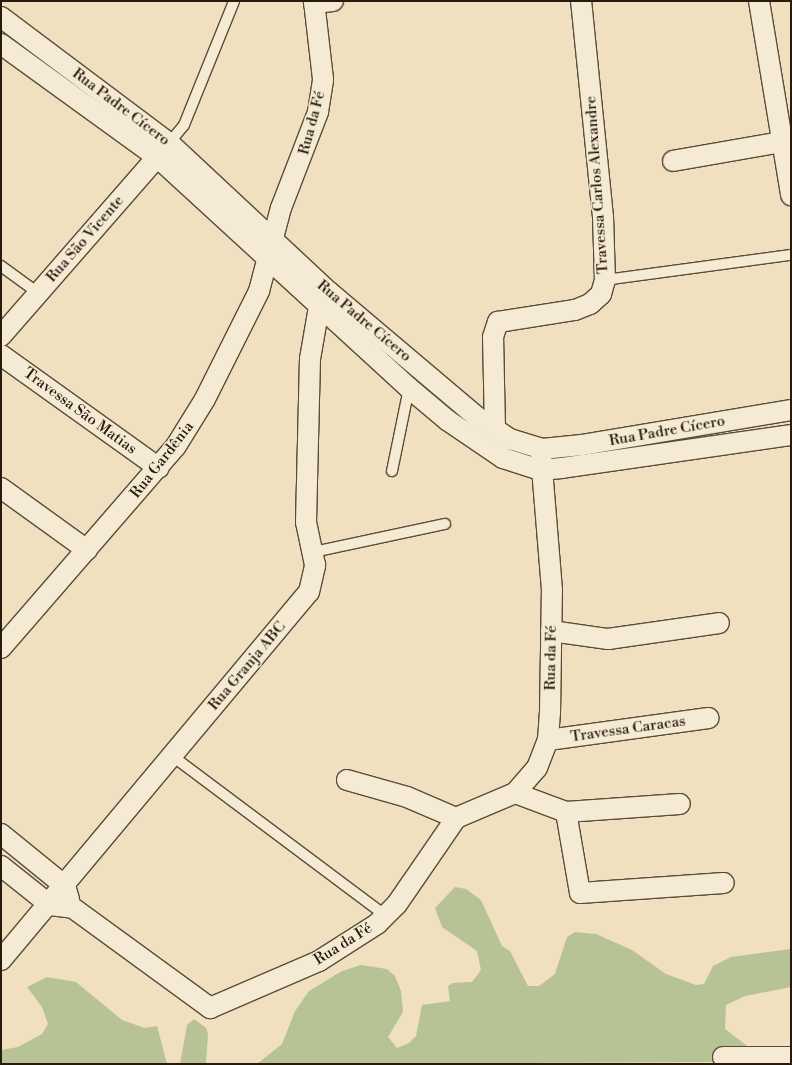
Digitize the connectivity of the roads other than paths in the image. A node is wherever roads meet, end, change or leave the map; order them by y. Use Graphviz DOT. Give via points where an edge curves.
graph roads {
  1 [pos="234,1"];
  2 [pos="581,1"];
  3 [pos="759,1"];
  4 [pos="321,2"];
  5 [pos="1,18"];
  6 [pos="1,44"];
  7 [pos="163,150"];
  8 [pos="786,154"];
  9 [pos="673,161"];
  10 [pos="791,195"];
  11 [pos="268,249"];
  12 [pos="791,255"];
  13 [pos="1,266"];
  14 [pos="605,280"];
  15 [pos="38,293"];
  16 [pos="319,307"];
  17 [pos="1,336"];
  18 [pos="1,355"];
  19 [pos="409,388"];
  20 [pos="791,410"];
  21 [pos="495,430"];
  22 [pos="791,435"];
  23 [pos="542,449"];
  24 [pos="158,468"];
  25 [pos="540,470"];
  26 [pos="392,471"];
  27 [pos="1,488"];
  28 [pos="445,524"];
  29 [pos="87,550"];
  30 [pos="313,552"];
  31 [pos="720,623"];
  32 [pos="551,631"];
  33 [pos="1,648"];
  34 [pos="708,718"];
  35 [pos="548,740"];
  36 [pos="171,755"];
  37 [pos="347,780"];
  38 [pos="515,793"];
  39 [pos="680,804"];
  40 [pos="566,812"];
  41 [pos="456,818"];
  42 [pos="1,834"];
  43 [pos="1,866"];
  44 [pos="724,883"];
  45 [pos="65,886"];
  46 [pos="50,905"];
  47 [pos="73,908"];
  48 [pos="386,916"];
  49 [pos="1,960"];
  50 [pos="723,1057"];
  51 [pos="791,1057"];
  1 -- 7 [label="lane" via="184,125"];
  2 -- 14 [label="street, Travessa Carlos Alexandre" via="603,217"];
  3 -- 8 [label="street"];
  4 -- 11 [label="street, Rua da Fé" via="323,79 318,112"];
  5 -- 7 [label="street, Rua Padre Cícero"];
  6 -- 7 [label="street, Rua Padre Cícero"];
  7 -- 11 [label="street, Rua Padre Cícero"];
  7 -- 15 [label="street, Rua São Vicente"];
  8 -- 9 [label="street"];
  8 -- 10 [label="street"];
  11 -- 16 [label="street, Rua Padre Cícero"];
  11 -- 21 [label="street, Rua Padre Cícero"];
  11 -- 24 [label="street, Rua Gardênia" via="259,291 206,399"];
  12 -- 14 [label="lane"];
  13 -- 15 [label="lane"];
  14 -- 21 [label="street, Travessa Carlos Alexandre" via="601,294 590,304 575,310 498,322 493,337"];
  15 -- 17 [label="street, Rua São Vicente"];
  16 -- 19 [label="street, Rua Padre Cícero"];
  16 -- 30 [label="street, Rua Granja ABC" via="310,359 306,516"];
  18 -- 24 [label="street, Travessa São Matias"];
  19 -- 25 [label="street, Rua Padre Cícero" via="485,447 503,458"];
  19 -- 26 [label="lane"];
  20 -- 23 [label="street, Rua Padre Cícero" via="582,446"];
  21 -- 23 [label="street, Rua Padre Cícero"];
  22 -- 25 [label="street, Rua Padre Cícero"];
  23 -- 25 [label="street, Rua da Fé"];
  24 -- 29 [label="street, Rua Gardênia"];
  25 -- 32 [label="street, Rua da Fé" via="548,529"];
  27 -- 29 [label="street"];
  28 -- 30 [label="lane"];
  29 -- 33 [label="street, Rua Gardênia"];
  30 -- 36 [label="street, Rua Granja ABC" via="314,576 309,592"];
  31 -- 32 [label="street" via="608,639"];
  32 -- 35 [label="street, Rua da Fé"];
  34 -- 35 [label="street, Travessa Caracas"];
  35 -- 38 [label="street, Rua da Fé" via="537,768"];
  36 -- 45 [label="street, Rua Granja ABC"];
  36 -- 48 [label="lane"];
  37 -- 41 [label="street" via="406,797"];
  38 -- 40 [label="street"];
  38 -- 41 [label="street, Rua da Fé"];
  39 -- 40 [label="street"];
  40 -- 44 [label="street" via="576,887 582,894"];
  41 -- 48 [label="street, Rua da Fé"];
  42 -- 45 [label="street"];
  43 -- 46 [label="street"];
  45 -- 46 [label="street, Rua Granja ABC"];
  45 -- 47 [label="street"];
  46 -- 47 [label="street"];
  46 -- 49 [label="street, Rua Granja ABC"];
  47 -- 48 [label="street, Rua da Fé" via="210,1008 318,961 356,940"];
  50 -- 51 [label="street"];
}
